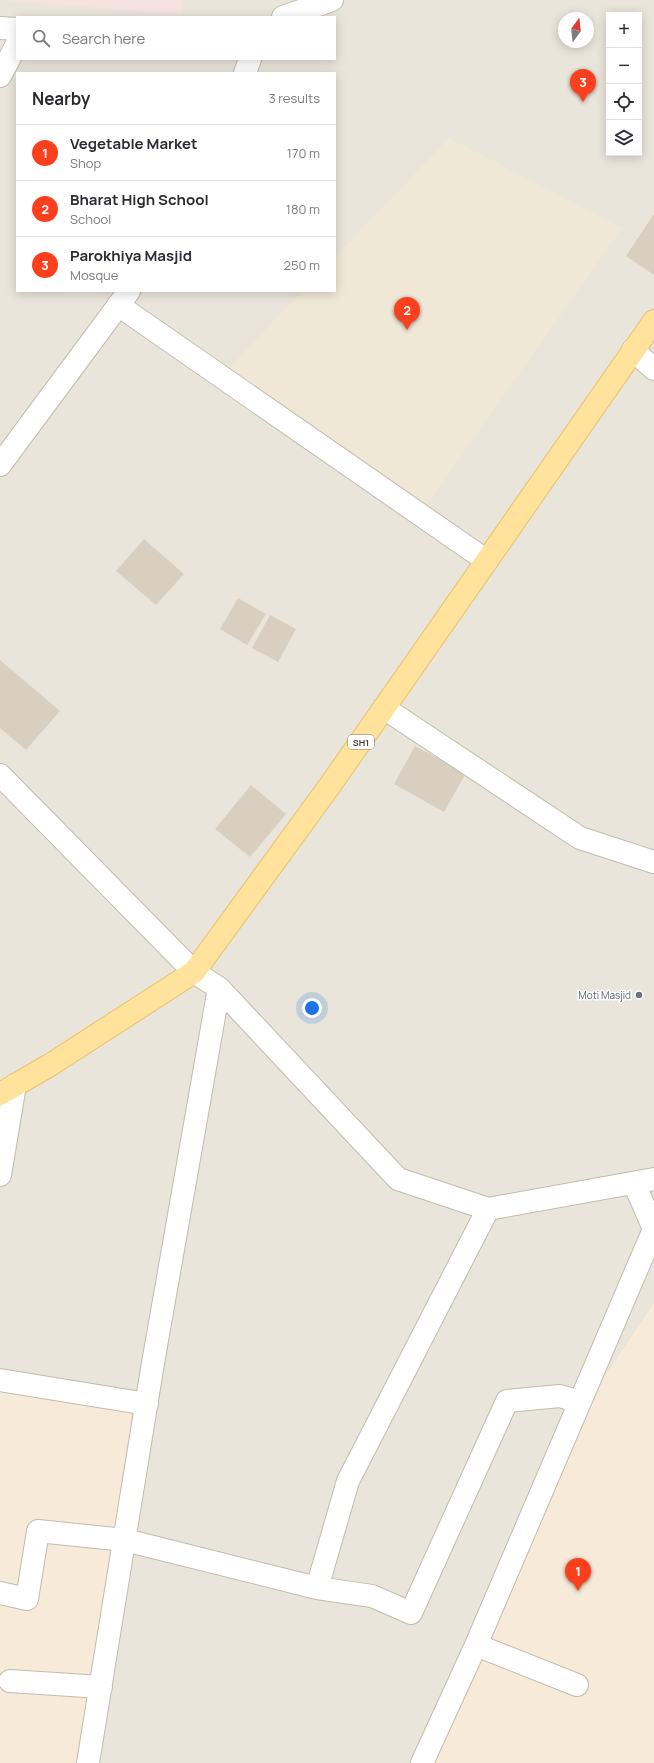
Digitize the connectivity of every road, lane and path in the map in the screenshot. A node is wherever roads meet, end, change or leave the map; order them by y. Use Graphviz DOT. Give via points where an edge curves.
graph roads {
  1 [pos="332,0"];
  2 [pos="286,16"];
  3 [pos="0,28"];
  4 [pos="16,29"];
  5 [pos="16,46"];
  6 [pos="250,60"];
  7 [pos="245,72"];
  8 [pos="0,76"];
  9 [pos="123,298"];
  10 [pos="654,321"];
  11 [pos="633,350"];
  12 [pos="654,369"];
  13 [pos="0,465"];
  14 [pos="487,561"];
  15 [pos="384,708"];
  16 [pos="0,775"];
  17 [pos="654,862"];
  18 [pos="194,972"];
  19 [pos="219,988"];
  20 [pos="7,1090"];
  21 [pos="0,1175"];
  22 [pos="644,1181"];
  23 [pos="488,1209"];
  24 [pos="654,1229"];
  25 [pos="0,1380"];
  26 [pos="580,1402"];
  27 [pos="146,1404"];
  28 [pos="125,1540"];
  29 [pos="317,1588"];
  30 [pos="0,1594"];
  31 [pos="476,1644"];
  32 [pos="10,1681"];
  33 [pos="577,1685"];
  34 [pos="101,1687"];
  35 [pos="88,1763"];
  36 [pos="422,1763"];
  1 -- 2 [label="street"];
  3 -- 4 [label="street"];
  5 -- 8 [label="street"];
  6 -- 7 [label="street"];
  9 -- 13 [label="street"];
  9 -- 14 [label="street"];
  10 -- 11 [label="main road, SH1"];
  11 -- 12 [label="street"];
  11 -- 14 [label="main road, SH1"];
  14 -- 15 [label="main road, SH1"];
  15 -- 17 [label="street" via="580,838"];
  15 -- 18 [label="main road, SH1"];
  16 -- 18 [label="street"];
  18 -- 19 [label="street"];
  18 -- 20 [label="main road, SH1"];
  19 -- 23 [label="street" via="398,1179"];
  19 -- 27 [label="street"];
  20 -- 21 [label="street"];
  22 -- 23 [label="street"];
  22 -- 24 [label="street"];
  23 -- 29 [label="street" via="348,1481"];
  24 -- 26 [label="street"];
  25 -- 27 [label="street"];
  26 -- 29 [label="street" via="560,1396 507,1401 410,1614 372,1596"];
  26 -- 31 [label="street"];
  27 -- 28 [label="street"];
  28 -- 29 [label="street"];
  28 -- 30 [label="street" via="38,1531 27,1599"];
  28 -- 34 [label="street"];
  31 -- 33 [label="street"];
  31 -- 36 [label="street"];
  32 -- 34 [label="street"];
  34 -- 35 [label="street"];
}
